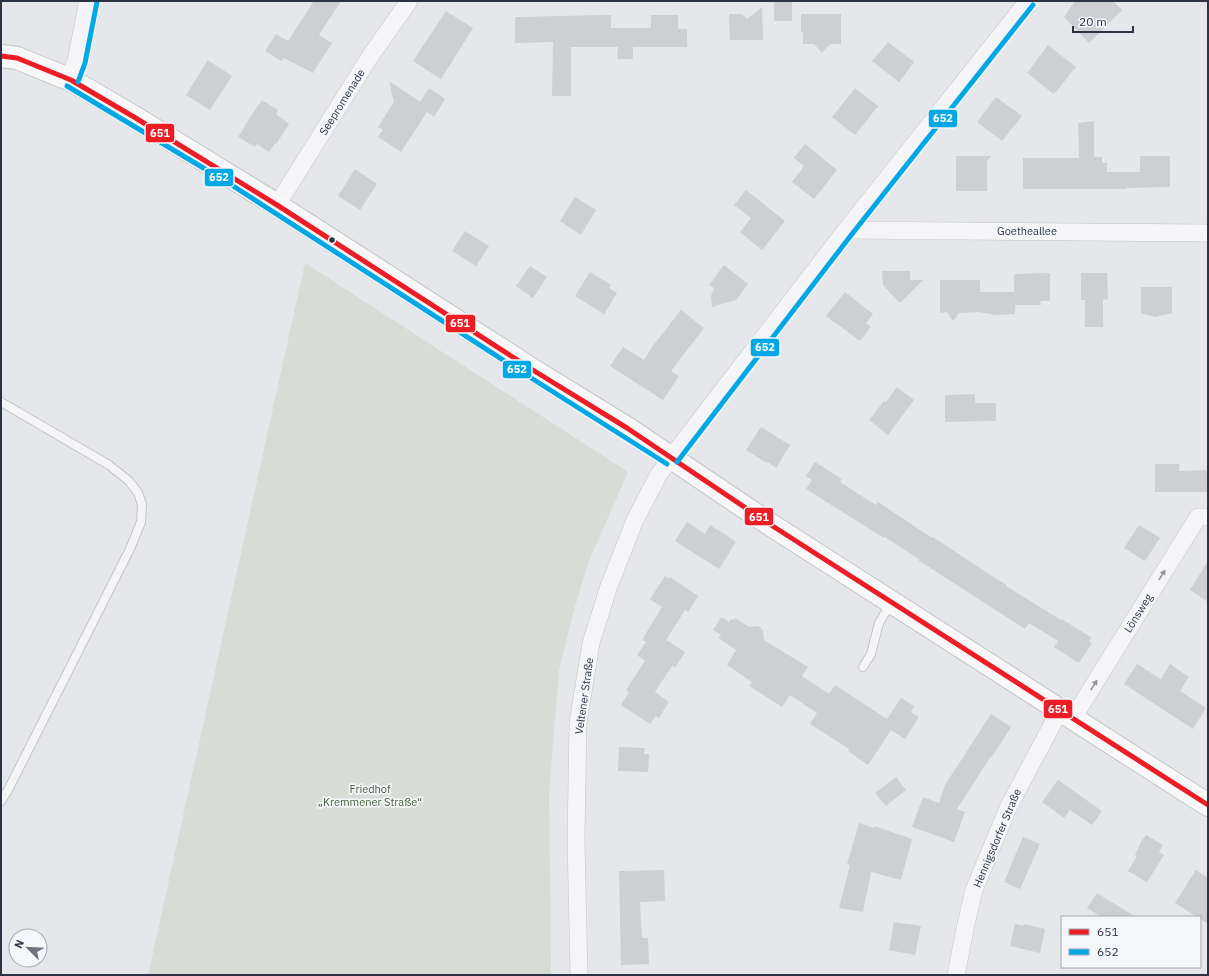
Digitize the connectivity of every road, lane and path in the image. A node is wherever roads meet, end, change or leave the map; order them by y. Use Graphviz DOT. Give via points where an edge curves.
graph roads {
  1 [pos="90,1"];
  2 [pos="409,1"];
  3 [pos="1028,1"];
  4 [pos="1,56"];
  5 [pos="71,80"];
  6 [pos="277,205"];
  7 [pos="846,230"];
  8 [pos="1208,232"];
  9 [pos="1,402"];
  10 [pos="671,458"];
  11 [pos="1203,517"];
  12 [pos="891,602"];
  13 [pos="863,667"];
  14 [pos="1067,714"];
  15 [pos="1,801"];
  16 [pos="1208,805"];
  17 [pos="579,975"];
  18 [pos="956,975"];
  1 -- 5 [label="street" via="78,61"];
  2 -- 6 [label="street, Seepromenade" via="369,58"];
  3 -- 7 [label="street, Veltener Straße"];
  4 -- 5 [label="main road" via="17,58"];
  5 -- 6 [label="main road"];
  6 -- 10 [label="main road"];
  7 -- 8 [label="street, Goetheallee"];
  7 -- 10 [label="street, Veltener Straße"];
  9 -- 15 [label="lane" via="109,465 129,481 142,504 141,522 130,549"];
  10 -- 12 [label="main road"];
  10 -- 17 [label="street, Veltener Straße" via="635,520 609,586 591,643 578,723 576,840"];
  14 -- 11 [label="street, Lönsweg, one-way"];
  12 -- 13 [label="lane" via="879,623 871,654"];
  12 -- 14 [label="main road"];
  14 -- 16 [label="main road"];
  14 -- 18 [label="street, Hennigsdorfer Straße" via="1008,808 974,890"];
}
